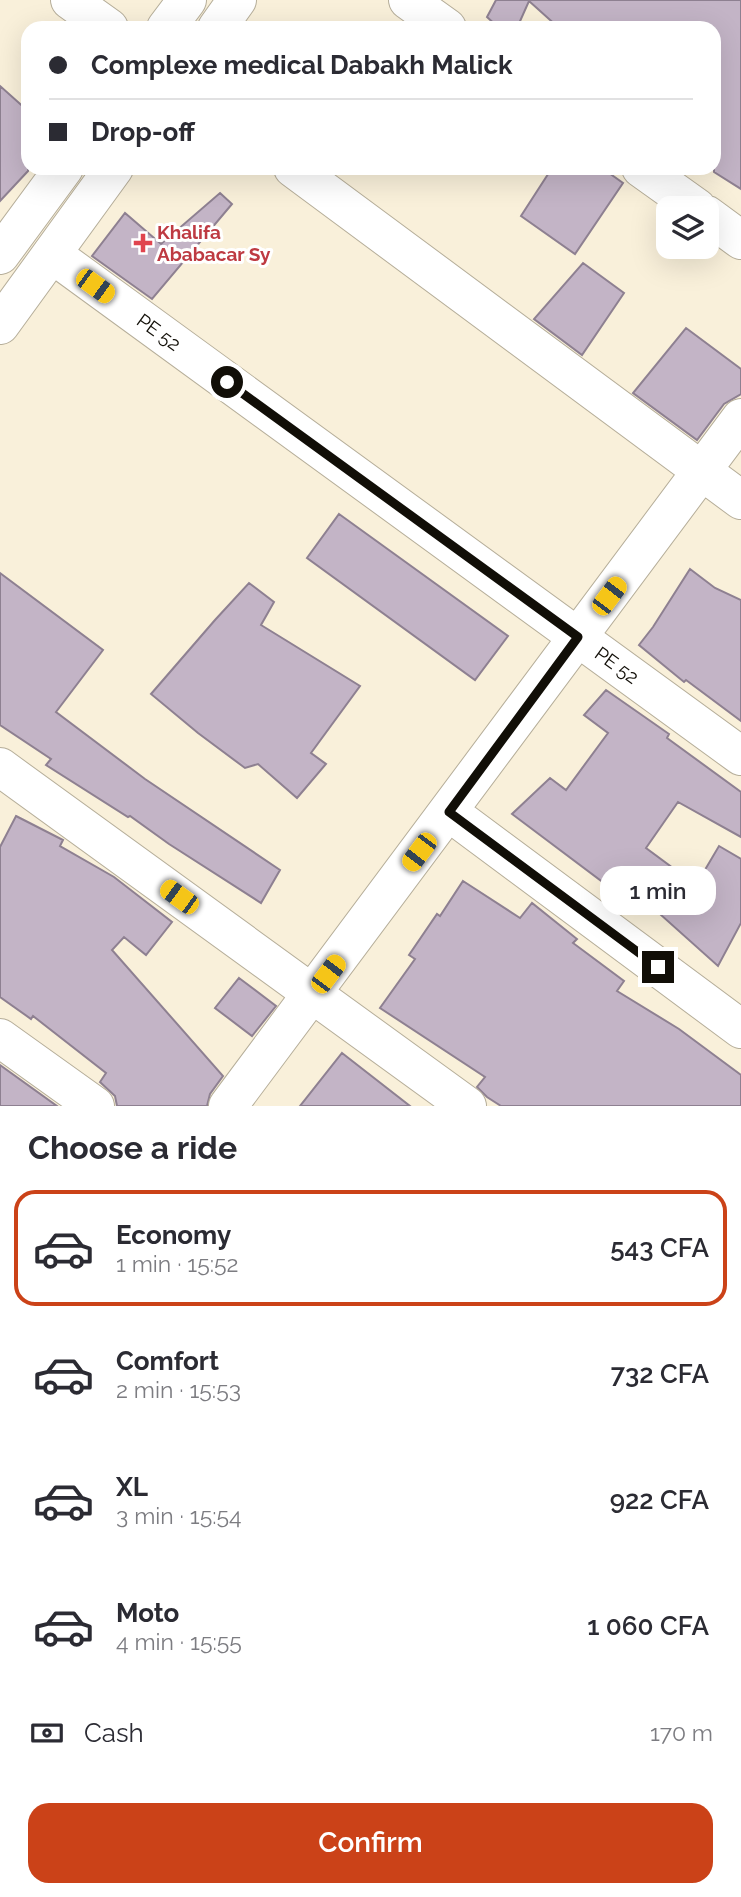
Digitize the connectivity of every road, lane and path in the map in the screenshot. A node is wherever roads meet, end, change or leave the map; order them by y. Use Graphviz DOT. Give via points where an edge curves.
graph roads {
  1 [pos="70,0"];
  2 [pos="187,0"];
  3 [pos="237,0"];
  4 [pos="408,0"];
  5 [pos="99,21"];
  6 [pos="171,21"];
  7 [pos="222,21"];
  8 [pos="437,21"];
  9 [pos="58,175"];
  10 [pos="109,175"];
  11 [pos="302,175"];
  12 [pos="651,175"];
  13 [pos="680,196"];
  14 [pos="719,224"];
  15 [pos="7,232"];
  16 [pos="741,240"];
  17 [pos="52,254"];
  18 [pos="0,325"];
  19 [pos="741,418"];
  20 [pos="702,472"];
  21 [pos="741,500"];
  22 [pos="578,637"];
  23 [pos="741,756"];
  24 [pos="0,767"];
  25 [pos="449,812"];
  26 [pos="313,994"];
  27 [pos="741,1029"];
  28 [pos="0,1038"];
  29 [pos="95,1106"];
  30 [pos="228,1106"];
  31 [pos="467,1106"];
  1 -- 5 [label="street"];
  2 -- 6 [label="street"];
  3 -- 7 [label="street"];
  4 -- 8 [label="street"];
  9 -- 15 [label="street"];
  10 -- 17 [label="street"];
  11 -- 20 [label="street"];
  12 -- 13 [label="street"];
  14 -- 16 [label="street"];
  17 -- 18 [label="street"];
  17 -- 22 [label="street, PE 52"];
  19 -- 20 [label="street"];
  20 -- 21 [label="street"];
  20 -- 22 [label="street"];
  22 -- 23 [label="street, PE 52"];
  22 -- 25 [label="street"];
  24 -- 26 [label="street"];
  25 -- 26 [label="street"];
  25 -- 27 [label="street"];
  26 -- 30 [label="street"];
  26 -- 31 [label="street"];
  28 -- 29 [label="street"];
}
